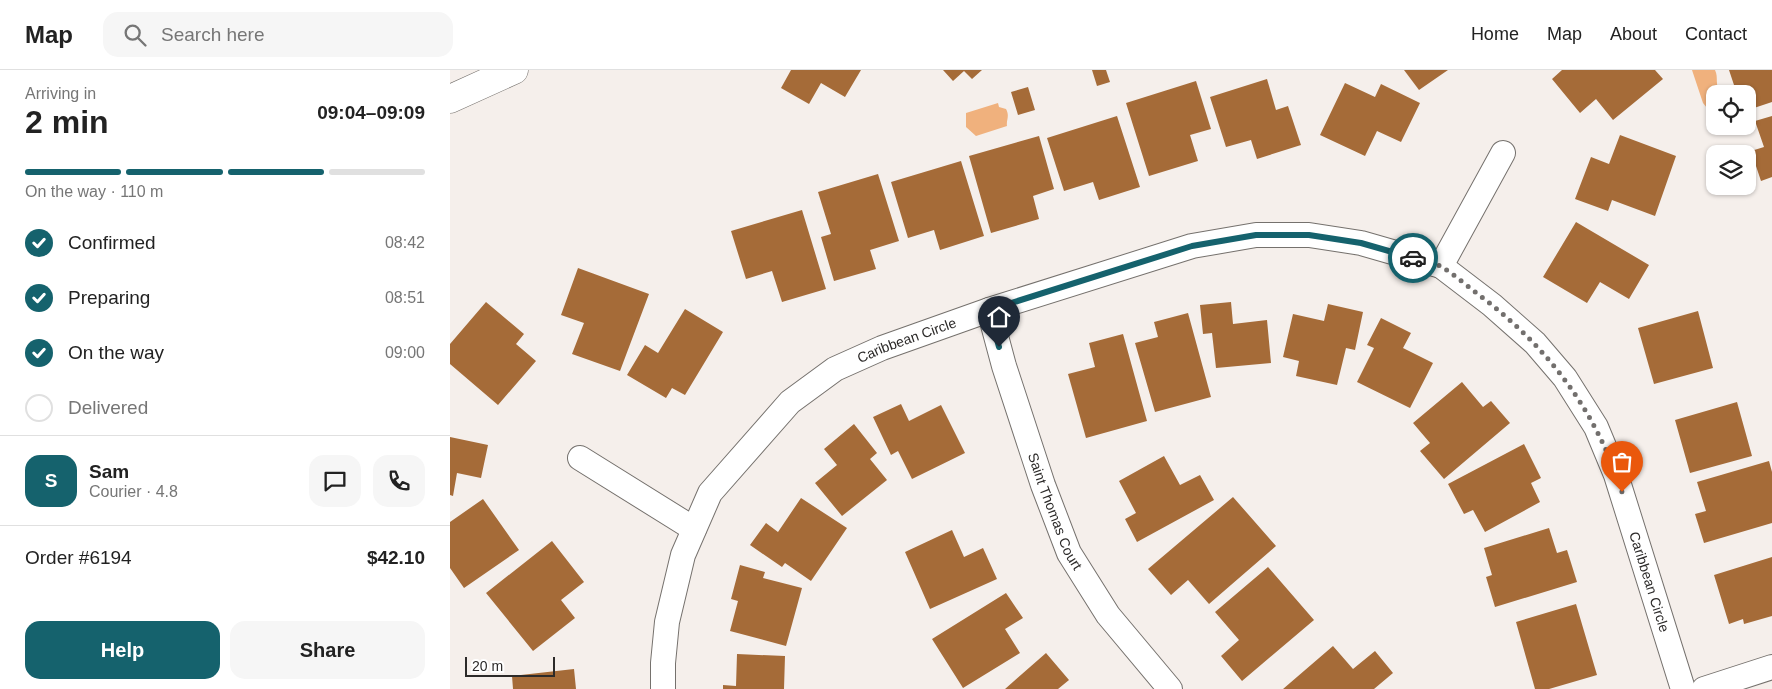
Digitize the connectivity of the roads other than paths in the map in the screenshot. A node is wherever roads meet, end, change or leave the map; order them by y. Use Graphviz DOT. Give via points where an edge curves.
graph roads {
  1 [pos="514,70"];
  2 [pos="450,99"];
  3 [pos="1503,153"];
  4 [pos="1441,266"];
  5 [pos="989,310"];
  6 [pos="580,458"];
  7 [pos="694,529"];
  8 [pos="1772,667"];
  9 [pos="663,689"];
  10 [pos="1170,689"];
  11 [pos="1683,689"];
  12 [pos="1704,689"];
  1 -- 2 [label="street"];
  3 -- 4 [label="street"];
  4 -- 5 [label="street, Caribbean Circle" via="1361,243 1309,235 1256,235 1192,246"];
  4 -- 11 [label="street, Caribbean Circle" via="1535,343 1565,378 1596,427 1616,475"];
  5 -- 7 [label="street, Caribbean Circle" via="882,348 835,369 790,402 710,493"];
  5 -- 10 [label="street, Saint Thomas Court" via="1043,485 1070,553 1108,615"];
  6 -- 7 [label="street"];
  7 -- 9 [label="street, Caribbean Circle" via="683,555 667,622"];
  8 -- 12 [label="street"];
}
